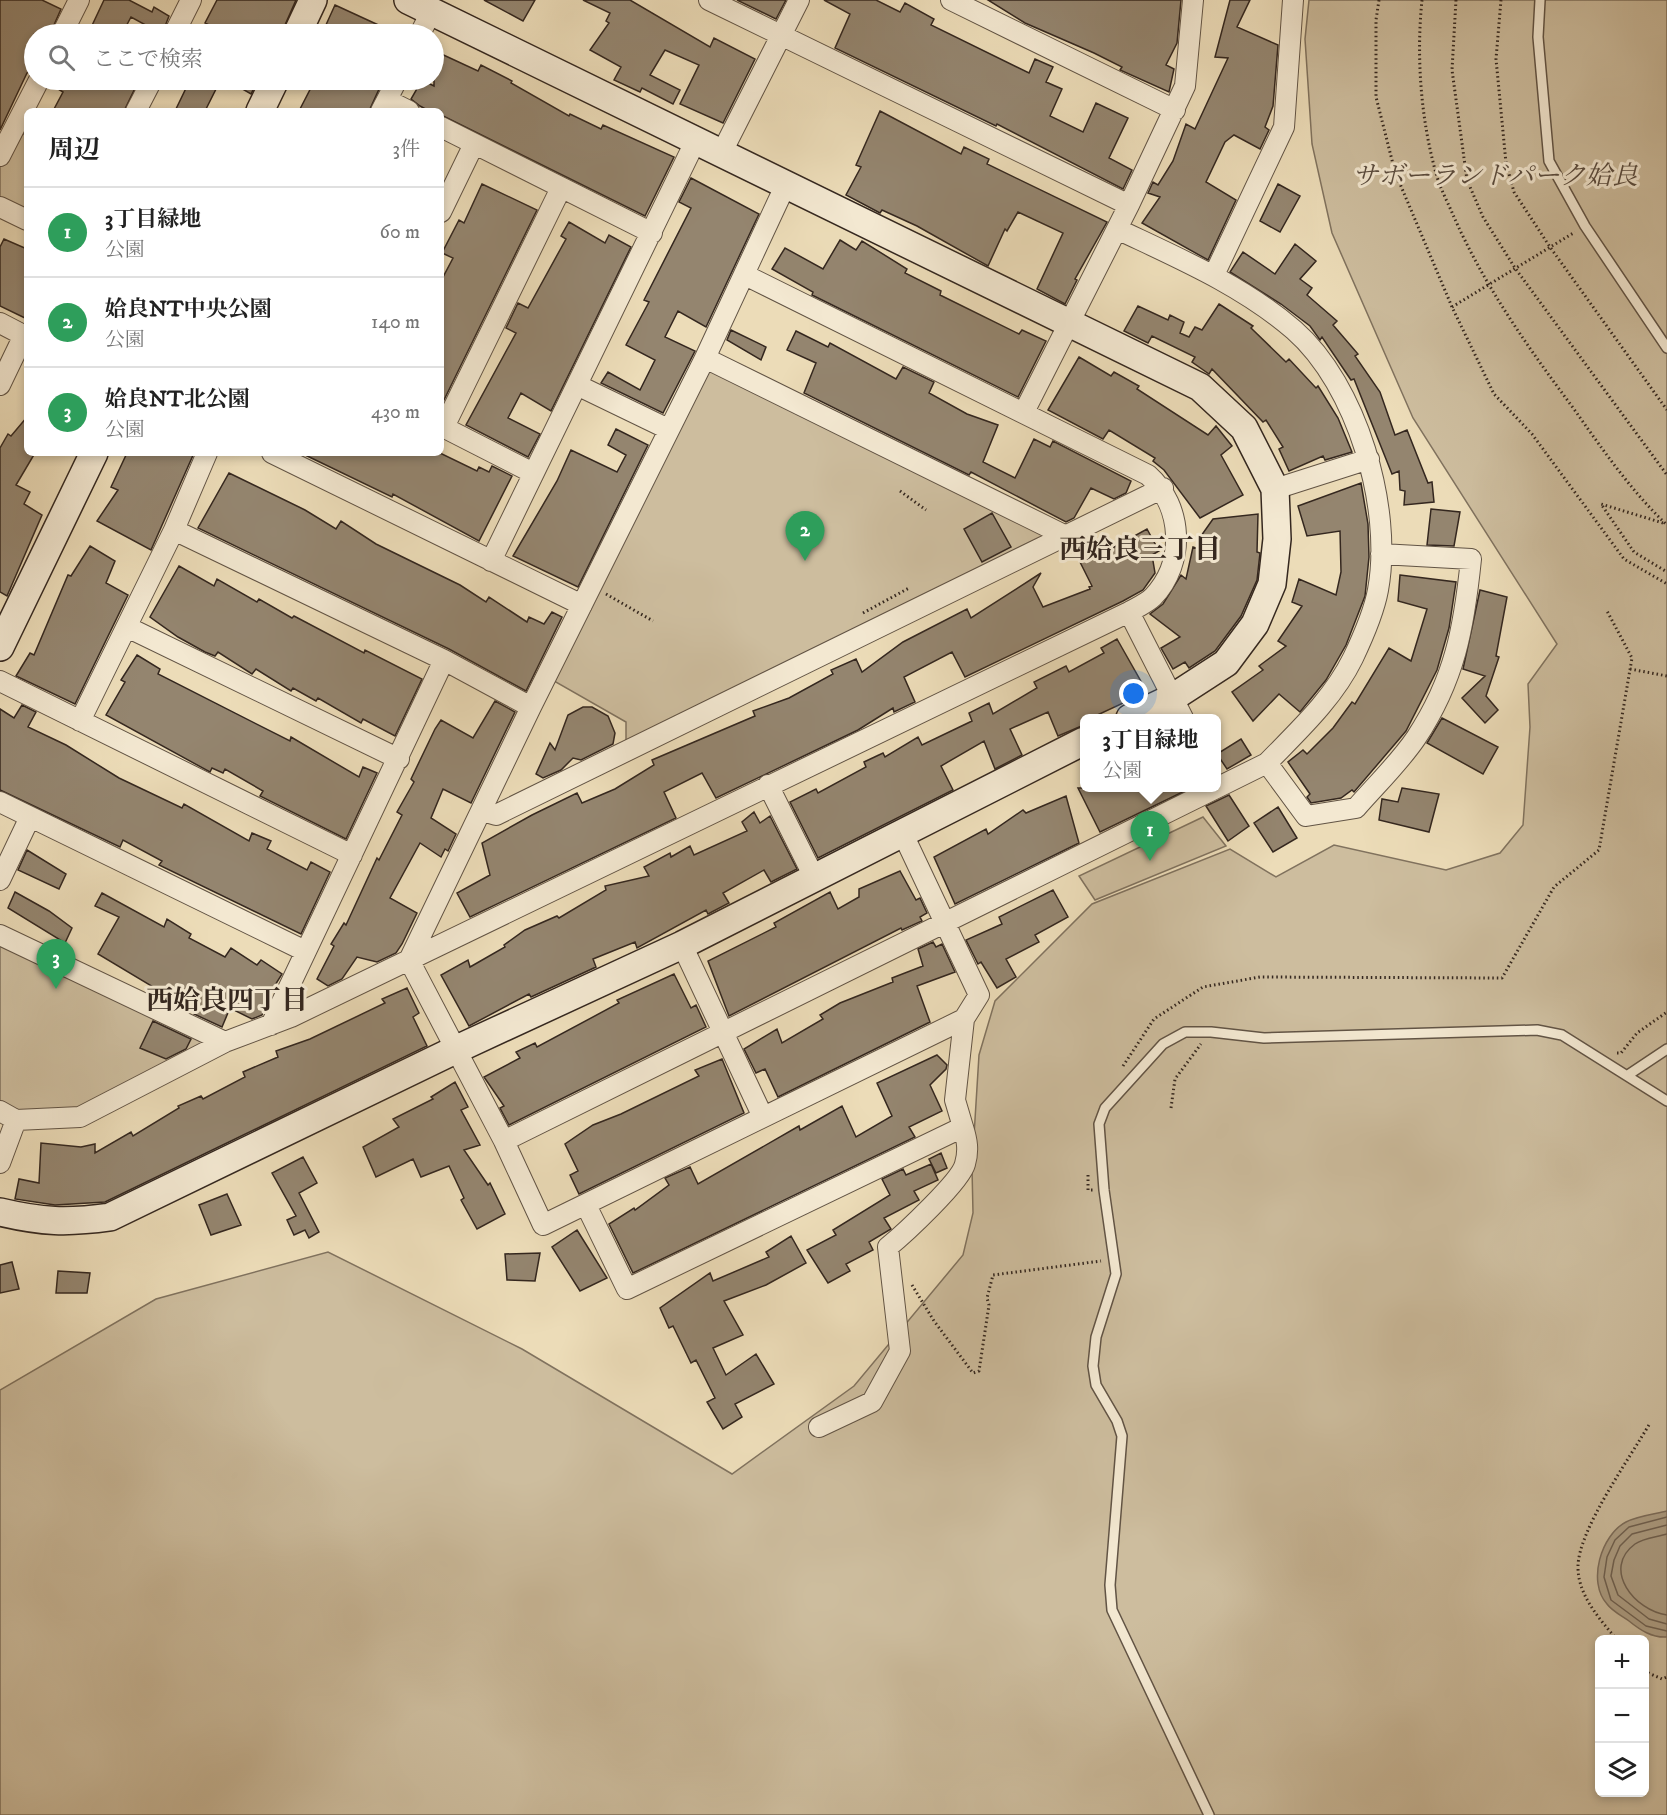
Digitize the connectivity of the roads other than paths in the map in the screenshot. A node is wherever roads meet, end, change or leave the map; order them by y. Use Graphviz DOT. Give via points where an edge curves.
graph roads {
  1 [pos="79,0"];
  2 [pos="314,0"];
  3 [pos="709,0"];
  4 [pos="799,0"];
  5 [pos="951,0"];
  6 [pos="1193,0"];
  7 [pos="1293,0"];
  8 [pos="1540,0"];
  9 [pos="185,2"];
  10 [pos="972,5"];
  11 [pos="420,15"];
  12 [pos="67,24"];
  13 [pos="177,24"];
  14 [pos="302,24"];
  15 [pos="439,24"];
  16 [pos="444,26"];
  17 [pos="782,36"];
  18 [pos="34,90"];
  19 [pos="147,90"];
  20 [pos="270,90"];
  21 [pos="392,90"];
  22 [pos="384,106"];
  23 [pos="25,108"];
  24 [pos="138,108"];
  25 [pos="261,108"];
  26 [pos="24,109"];
  27 [pos="1175,110"];
  28 [pos="444,129"];
  29 [pos="695,142"];
  30 [pos="474,144"];
  31 [pos="722,154"];
  32 [pos="0,156"];
  33 [pos="786,184"];
  34 [pos="561,188"];
  35 [pos="1129,205"];
  36 [pos="444,206"];
  37 [pos="0,207"];
  38 [pos="24,219"];
  39 [pos="1116,229"];
  40 [pos="652,233"];
  41 [pos="745,275"];
  42 [pos="1214,275"];
  43 [pos="1070,322"];
  44 [pos="0,323"];
  45 [pos="24,335"];
  46 [pos="24,340"];
  47 [pos="1667,348"];
  48 [pos="705,358"];
  49 [pos="0,385"];
  50 [pos="577,385"];
  51 [pos="1024,412"];
  52 [pos="444,425"];
  53 [pos="444,428"];
  54 [pos="668,429"];
  55 [pos="93,456"];
  56 [pos="206,456"];
  57 [pos="279,456"];
  58 [pos="1369,459"];
  59 [pos="533,473"];
  60 [pos="1163,488"];
  61 [pos="1275,489"];
  62 [pos="174,530"];
  63 [pos="1066,536"];
  64 [pos="1381,554"];
  65 [pos="491,561"];
  66 [pos="582,605"];
  67 [pos="1129,612"];
  68 [pos="127,627"];
  69 [pos="0,647"];
  70 [pos="444,660"];
  71 [pos="0,681"];
  72 [pos="531,707"];
  73 [pos="1177,708"];
  74 [pos="1149,714"];
  75 [pos="80,721"];
  76 [pos="1080,743"];
  77 [pos="399,759"];
  78 [pos="1267,763"];
  79 [pos="1221,783"];
  80 [pos="768,785"];
  81 [pos="1202,792"];
  82 [pos="0,802"];
  83 [pos="482,811"];
  84 [pos="30,817"];
  85 [pos="902,832"];
  86 [pos="352,855"];
  87 [pos="815,879"];
  88 [pos="0,880"];
  89 [pos="947,923"];
  90 [pos="0,935"];
  91 [pos="682,945"];
  92 [pos="305,951"];
  93 [pos="409,960"];
  94 [pos="964,1019"];
  95 [pos="271,1025"];
  96 [pos="724,1033"];
  97 [pos="225,1042"];
  98 [pos="457,1049"];
  99 [pos="1667,1049"];
  100 [pos="1628,1075"];
  101 [pos="1667,1101"];
  102 [pos="8,1116"];
  103 [pos="763,1116"];
  104 [pos="963,1127"];
  105 [pos="504,1141"];
  106 [pos="0,1163"];
  107 [pos="586,1205"];
  108 [pos="0,1212"];
  109 [pos="819,1427"];
  110 [pos="1209,1815"];
  1 -- 12 [label="street"];
  2 -- 14 [label="street"];
  3 -- 17 [label="street"];
  4 -- 17 [label="street"];
  5 -- 10 [label="street"];
  6 -- 27 [label="street" via="1185,86"];
  7 -- 42 [label="street" via="1284,127"];
  8 -- 47 [label="lane" via="1538,37 1549,161 1585,226"];
  9 -- 13 [label="street"];
  10 -- 27 [label="street"];
  11 -- 15 [label="street"];
  16 -- 29 [label="street"];
  17 -- 31 [label="street"];
  17 -- 35 [label="street"];
  18 -- 23 [label="street"];
  19 -- 24 [label="street"];
  20 -- 25 [label="street"];
  21 -- 22 [label="street"];
  26 -- 32 [label="street"];
  27 -- 35 [label="street"];
  28 -- 30 [label="street"];
  29 -- 31 [label="street"];
  29 -- 40 [label="street"];
  30 -- 34 [label="street"];
  30 -- 36 [label="street"];
  31 -- 33 [label="street"];
  33 -- 41 [label="street"];
  33 -- 43 [label="street"];
  34 -- 40 [label="street"];
  34 -- 52 [label="street"];
  35 -- 39 [label="street"];
  37 -- 38 [label="street"];
  39 -- 42 [label="street"];
  39 -- 43 [label="street"];
  40 -- 50 [label="street"];
  41 -- 48 [label="street"];
  41 -- 51 [label="street"];
  42 -- 58 [label="street" via="1295,331 1324,366 1352,413"];
  43 -- 51 [label="street"];
  43 -- 61 [label="street" via="1200,387 1244,428"];
  44 -- 45 [label="street"];
  46 -- 49 [label="street"];
  48 -- 54 [label="street"];
  48 -- 63 [label="street"];
  50 -- 54 [label="street"];
  50 -- 59 [label="street"];
  51 -- 60 [label="street" via="1148,475"];
  53 -- 59 [label="street"];
  54 -- 66 [label="street"];
  55 -- 69 [label="street"];
  56 -- 62 [label="street"];
  57 -- 65 [label="street"];
  58 -- 61 [label="street"];
  58 -- 64 [label="street"];
  59 -- 65 [label="street"];
  60 -- 63 [label="street"];
  60 -- 67 [label="street" via="1177,522 1174,562 1152,597"];
  61 -- 73 [label="street" via="1277,539 1272,584 1255,624 1226,663"];
  62 -- 68 [label="street"];
  62 -- 70 [label="street"];
  63 -- 83 [label="street" via="496,815"];
  64 -- 78 [label="street" via="1378,591 1353,659 1329,698"];
  64 -- 78 [label="street" via="1471,559 1464,626 1436,704 1415,740 1356,808 1306,816"];
  65 -- 66 [label="street"];
  66 -- 72 [label="street"];
  67 -- 73 [label="street"];
  67 -- 80 [label="street"];
  68 -- 75 [label="street"];
  68 -- 77 [label="street"];
  70 -- 72 [label="street"];
  70 -- 77 [label="street"];
  71 -- 75 [label="street"];
  72 -- 83 [label="street"];
  73 -- 74 [label="street"];
  75 -- 86 [label="street"];
  76 -- 85 [label="street"];
  77 -- 86 [label="street"];
  78 -- 79 [label="street"];
  80 -- 87 [label="street"];
  80 -- 93 [label="street"];
  81 -- 89 [label="street"];
  82 -- 84 [label="street"];
  83 -- 93 [label="street"];
  84 -- 88 [label="street"];
  84 -- 92 [label="street"];
  85 -- 87 [label="street"];
  85 -- 89 [label="street"];
  86 -- 92 [label="street"];
  87 -- 91 [label="street"];
  89 -- 94 [label="street" via="979,996"];
  89 -- 96 [label="street"];
  90 -- 97 [label="street"];
  91 -- 96 [label="street"];
  91 -- 98 [label="street"];
  92 -- 95 [label="street"];
  93 -- 95 [label="street"];
  93 -- 98 [label="street"];
  94 -- 103 [label="street"];
  94 -- 104 [label="street" via="955,1100"];
  95 -- 97 [label="street"];
  96 -- 103 [label="street"];
  96 -- 105 [label="street"];
  97 -- 102 [label="street" via="80,1117"];
  98 -- 105 [label="street"];
  98 -- 108 [label="street" via="110,1217 37,1221"];
  99 -- 100 [label="lane"];
  100 -- 101 [label="lane"];
  100 -- 110 [label="lane" via="1562,1035 1537,1030 1264,1038 1185,1032 1163,1044 1105,1108 1099,1124 1116,1274 1096,1337 1093,1366 1096,1385 1122,1436 1110,1585 1112,1610"];
  102 -- 106 [label="street"];
  103 -- 107 [label="street"];
  104 -- 107 [label="street" via="627,1289"];
  104 -- 109 [label="street" via="968,1144 965,1167 913,1227 888,1246 900,1351 872,1402"];
  105 -- 107 [label="street" via="543,1225"];
}
